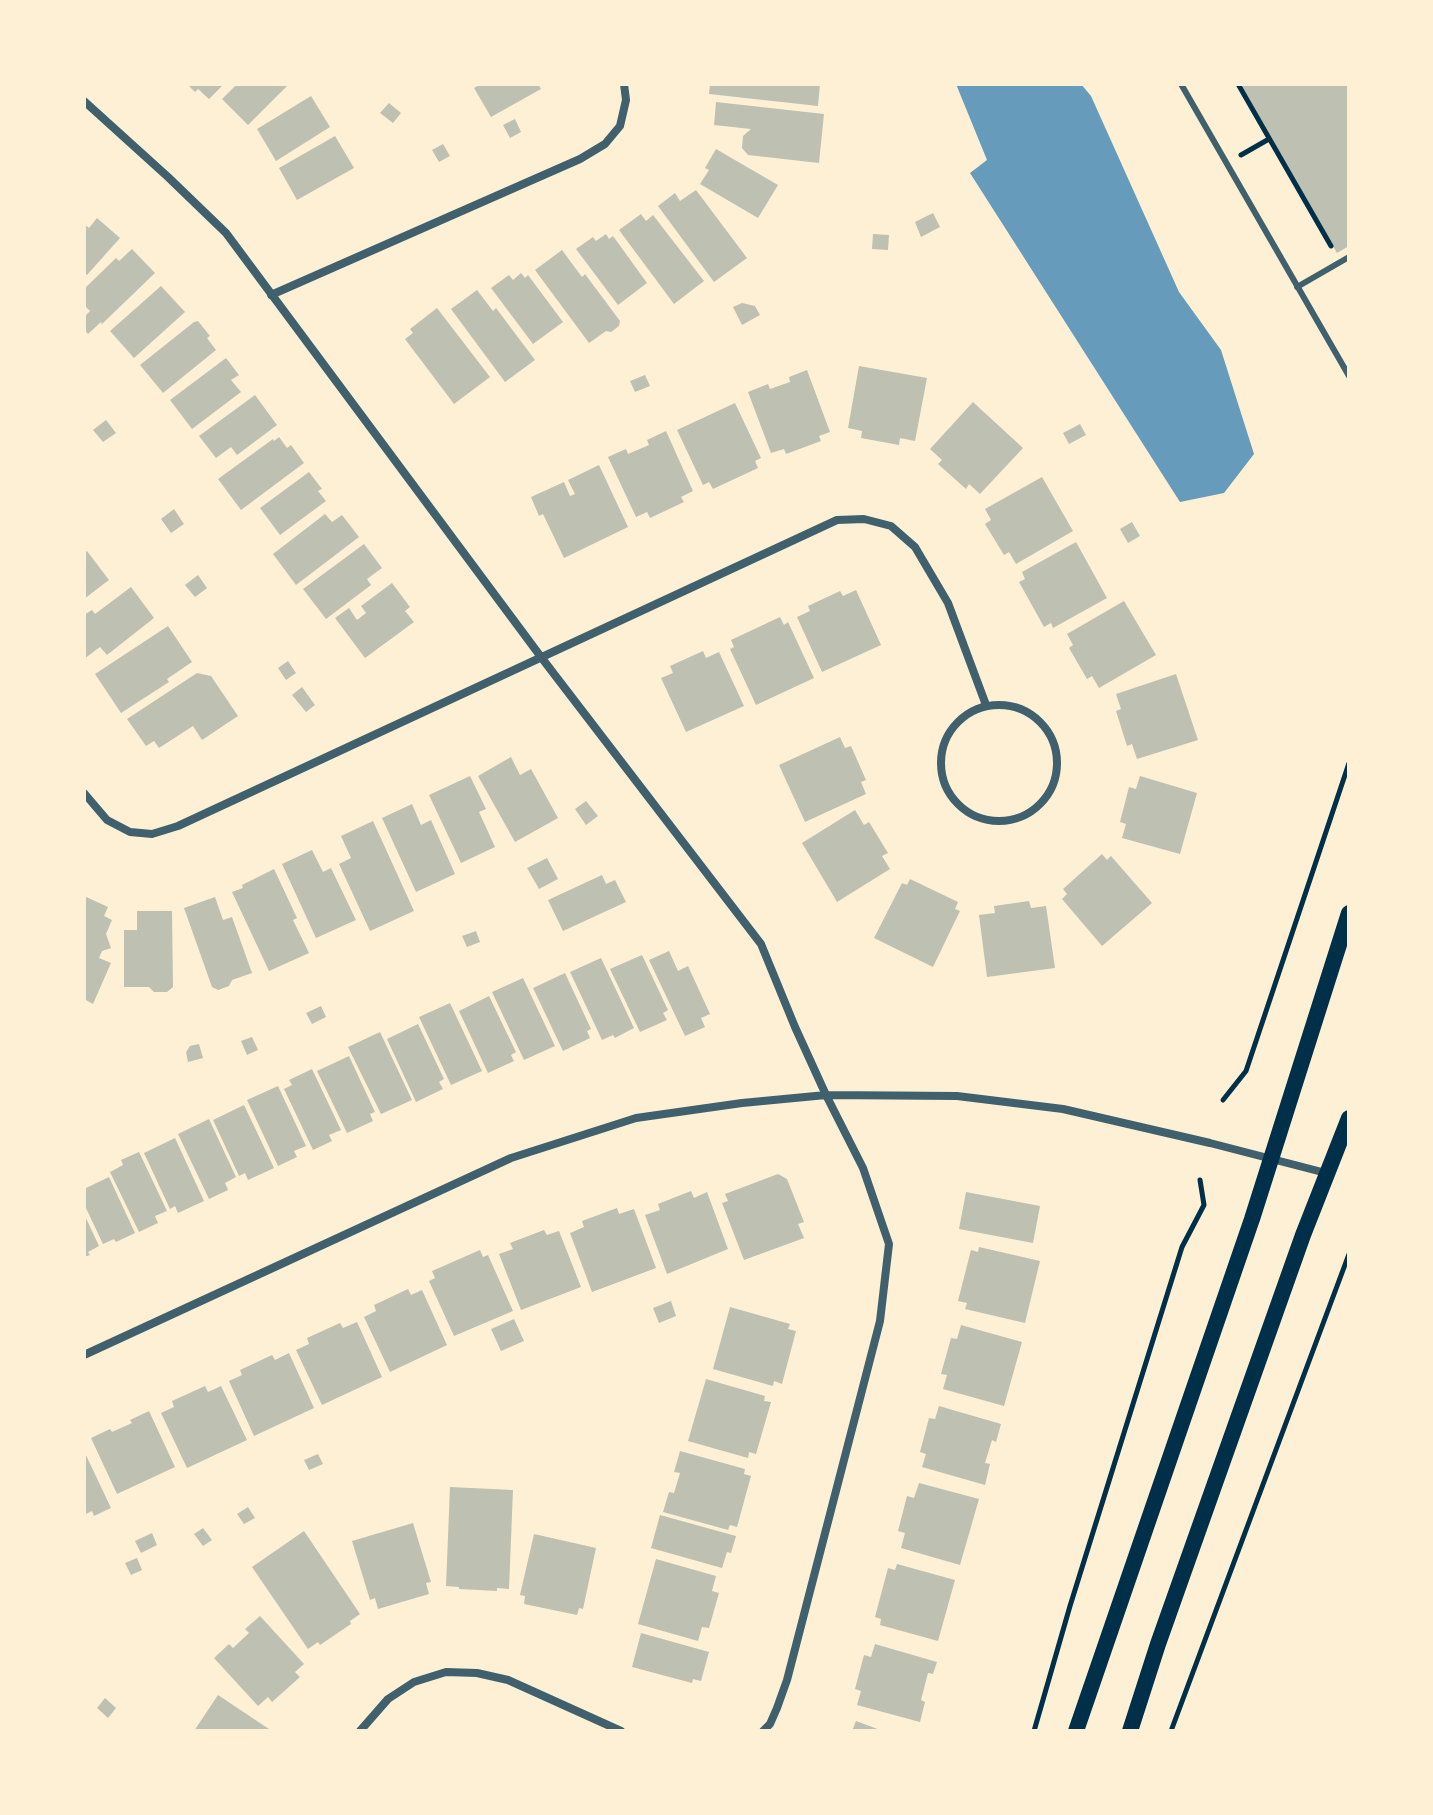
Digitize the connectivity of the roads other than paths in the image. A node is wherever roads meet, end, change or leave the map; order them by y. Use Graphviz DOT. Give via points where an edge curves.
graph roads {
  1 [pos="624,84"];
  2 [pos="1181,84"];
  3 [pos="84,101"];
  4 [pos="1349,257"];
  5 [pos="1297,287"];
  6 [pos="271,295"];
  7 [pos="1349,376"];
  8 [pos="541,657"];
  9 [pos="986,705"];
  10 [pos="84,793"];
  11 [pos="1349,913"];
  12 [pos="826,1095"];
  13 [pos="1349,1118"];
  14 [pos="1271,1159"];
  15 [pos="1326,1173"];
  16 [pos="84,1355"];
  17 [pos="360,1731"];
  18 [pos="621,1731"];
  19 [pos="763,1731"];
  20 [pos="1076,1731"];
  21 [pos="1130,1731"];
  1 -- 6 [label="street" via="620,126 605,144 580,159"];
  2 -- 5 [label="lane"];
  3 -- 6 [label="street" via="226,233"];
  4 -- 5 [label="lane"];
  5 -- 7 [label="lane"];
  6 -- 8 [label="street"];
  8 -- 9 [label="street" via="837,520 864,519 891,526 915,547 948,603"];
  8 -- 10 [label="street" via="152,834 130,832 107,820"];
  8 -- 12 [label="street" via="761,944"];
  9 -- 9 [label="street" via="968,713 949,732 942,774 949,793 970,813 1010,820 1046,798 1055,780 1054,742 1039,720 1022,709"];
  11 -- 14 [label="main road"];
  12 -- 14 [label="street" via="957,1096 1063,1109"];
  12 -- 16 [label="street" via="636,1118 511,1158"];
  12 -- 19 [label="street" via="863,1168 889,1244 880,1321 787,1680"];
  13 -- 15 [label="main road"];
  14 -- 15 [label="street"];
  14 -- 20 [label="main road"];
  15 -- 21 [label="main road"];
  17 -- 18 [label="street" via="388,1699 414,1682 446,1672 508,1680"];
}
